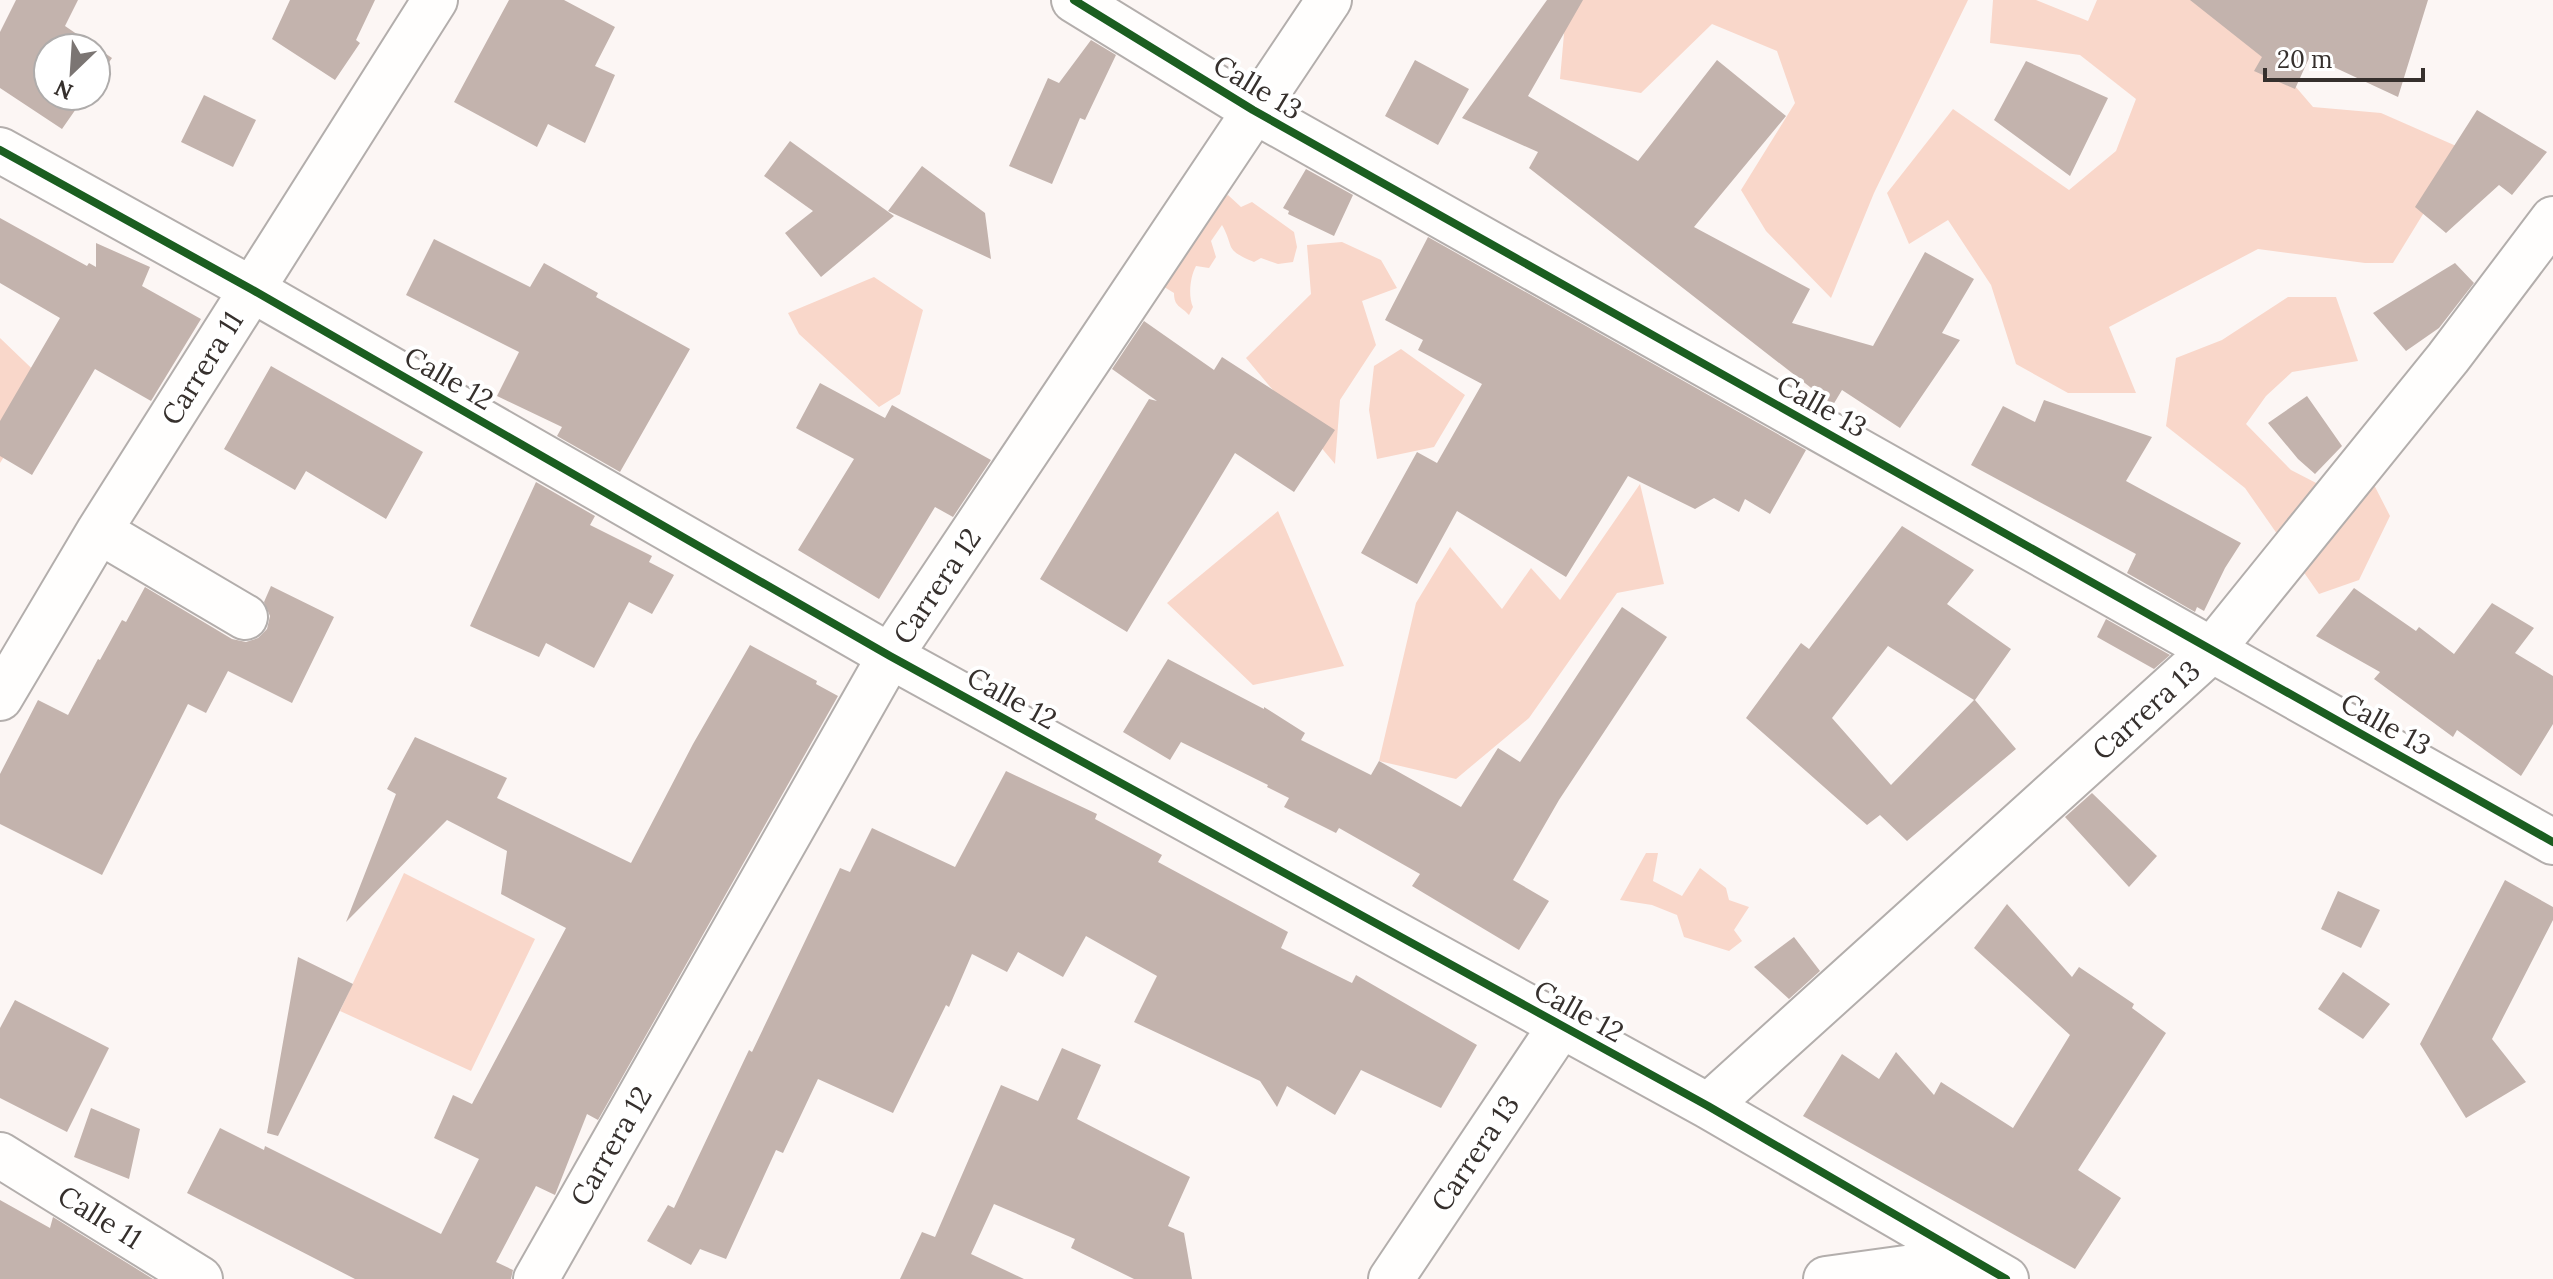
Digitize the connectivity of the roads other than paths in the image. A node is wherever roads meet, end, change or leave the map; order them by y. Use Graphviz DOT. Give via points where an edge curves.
graph roads {
  1 [pos="435,0"];
  2 [pos="1074,0"];
  3 [pos="1329,0"];
  4 [pos="1253,110"];
  5 [pos="0,150"];
  6 [pos="2553,219"];
  7 [pos="251,289"];
  8 [pos="99,531"];
  9 [pos="245,617"];
  10 [pos="2211,651"];
  11 [pos="890,656"];
  12 [pos="0,698"];
  13 [pos="2553,842"];
  14 [pos="1560,1027"];
  15 [pos="1708,1106"];
  16 [pos="0,1155"];
  17 [pos="1988,1269"];
  18 [pos="200,1279"];
  19 [pos="536,1279"];
  20 [pos="1391,1279"];
  21 [pos="1826,1279"];
  1 -- 7 [label="street, Carrera 11"];
  2 -- 4 [label="street, Calle 13"];
  3 -- 4 [label="street, Carrera 12"];
  4 -- 10 [label="street, Calle 13"];
  4 -- 11 [label="street, Carrera 12"];
  5 -- 7 [label="street, Calle 12"];
  6 -- 10 [label="street, Carrera 13"];
  7 -- 8 [label="street, Carrera 11"];
  7 -- 11 [label="street, Calle 12"];
  8 -- 9 [label="street"];
  8 -- 12 [label="street, Carrera 11"];
  10 -- 13 [label="street, Calle 13"];
  10 -- 15 [label="street, Carrera 13"];
  11 -- 14 [label="street, Calle 12"];
  11 -- 19 [label="street, Carrera 12"];
  14 -- 15 [label="street, Calle 12"];
  14 -- 20 [label="street, Carrera 13"];
  15 -- 17 [label="street, Calle 12"];
  16 -- 18 [label="street, Calle 11"];
  17 -- 21 [label="street"];
}
